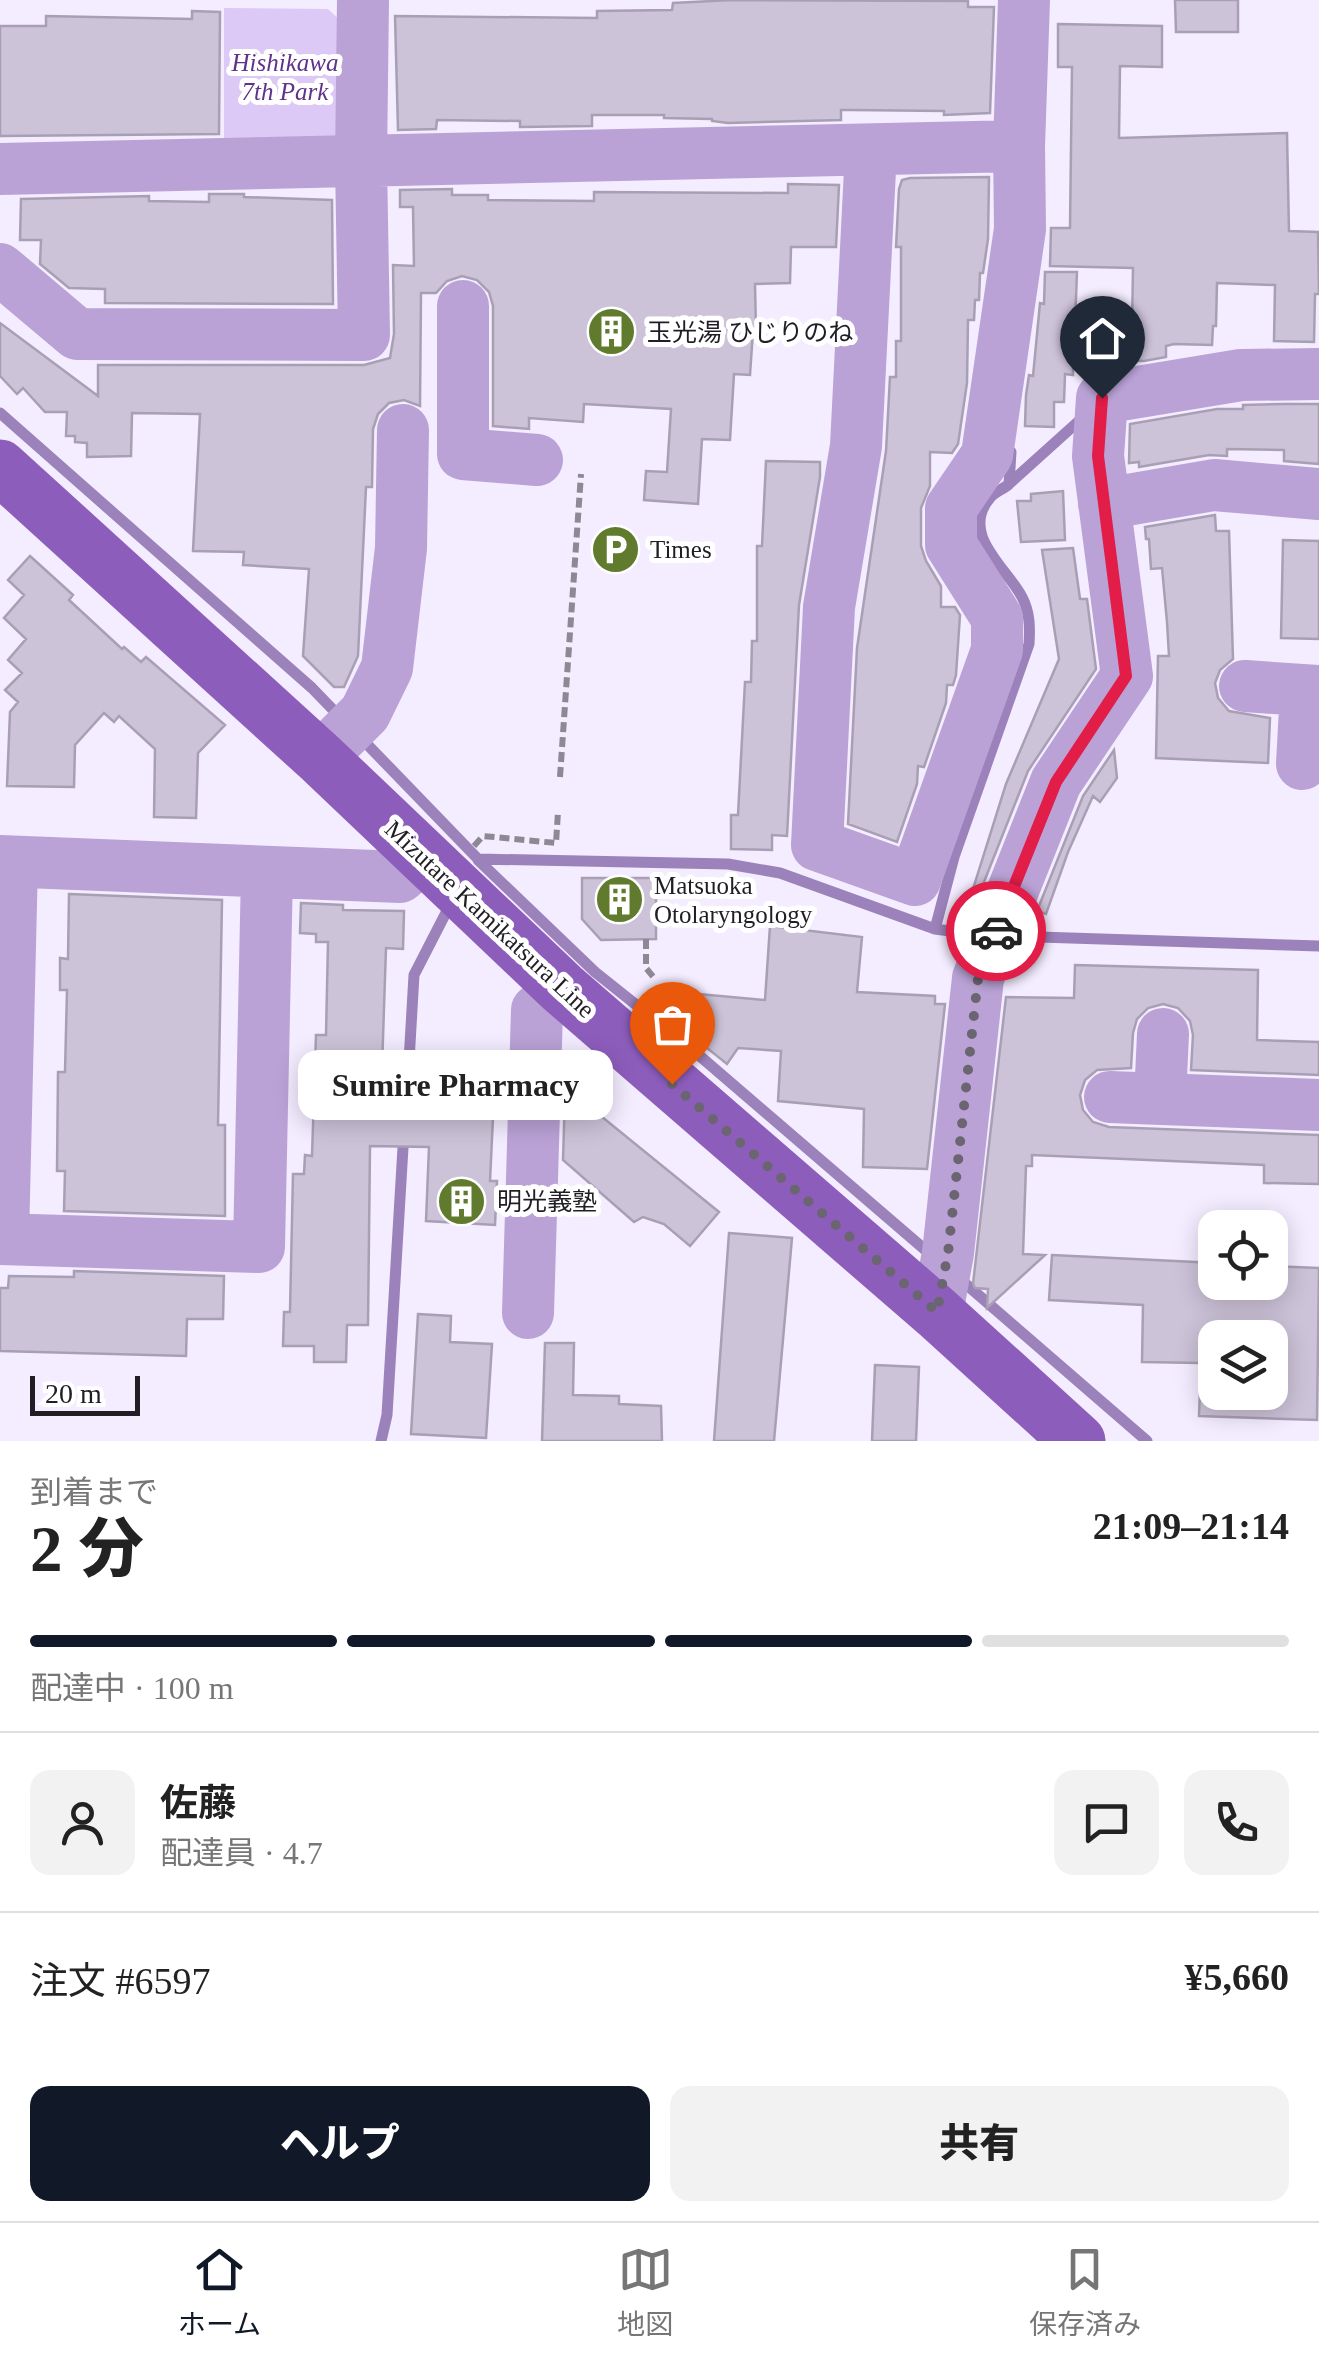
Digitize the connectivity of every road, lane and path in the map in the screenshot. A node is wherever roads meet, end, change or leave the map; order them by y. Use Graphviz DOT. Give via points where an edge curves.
graph roads {
  1 [pos="363,0"];
  2 [pos="1024,0"];
  3 [pos="1019,146"];
  4 [pos="871,150"];
  5 [pos="361,162"];
  6 [pos="0,169"];
  7 [pos="0,269"];
  8 [pos="463,306"];
  9 [pos="1319,374"];
  10 [pos="403,430"];
  11 [pos="559,462"];
  12 [pos="0,468"];
  13 [pos="1319,494"];
  14 [pos="1104,504"];
  15 [pos="1245,686"];
  16 [pos="1312,691"];
  17 [pos="343,736"];
  18 [pos="1302,764"];
  19 [pos="560,777"];
  20 [pos="558,812"];
  21 [pos="6,862"];
  22 [pos="457,871"];
  23 [pos="267,872"];
  24 [pos="646,939"];
  25 [pos="655,979"];
  26 [pos="562,988"];
  27 [pos="684,1014"];
  28 [pos="676,1020"];
  29 [pos="1163,1034"];
  30 [pos="1319,1104"];
  31 [pos="1,1240"];
  32 [pos="943,1280"];
  33 [pos="528,1313"];
  34 [pos="1078,1441"];
  1 -- 5 [label="street"];
  2 -- 3 [label="street"];
  3 -- 4 [label="street"];
  3 -- 4 [label="street" via="1020,229 988,455 952,508 952,546 997,618 997,650 916,880 818,846 829,607 856,446"];
  4 -- 5 [label="street"];
  5 -- 6 [label="street"];
  5 -- 7 [label="street" via="364,335 78,334"];
  8 -- 11 [label="street" via="463,454"];
  9 -- 14 [label="street" via="1242,375 1102,398 1098,456"];
  10 -- 17 [label="street" via="401,548 387,668"];
  11 -- 19 [label="path"];
  12 -- 17 [label="main road, Mizutare Kamikatsura Line"];
  13 -- 14 [label="street" via="1214,485"];
  14 -- 32 [label="street" via="1126,676 1056,782 978,978"];
  15 -- 16 [label="street"];
  16 -- 18 [label="street"];
  17 -- 22 [label="main road, Mizutare Kamikatsura Line"];
  20 -- 22 [label="path" via="556,843 483,836"];
  21 -- 23 [label="street"];
  21 -- 31 [label="street"];
  22 -- 23 [label="street" via="400,877"];
  22 -- 26 [label="main road, Mizutare Kamikatsura Line"];
  23 -- 31 [label="street" via="259,1247"];
  24 -- 25 [label="path" via="646,968"];
  26 -- 32 [label="main road, Mizutare Kamikatsura Line"];
  26 -- 33 [label="street" via="538,1010"];
  27 -- 28 [label="path"];
  29 -- 30 [label="street" via="1135,1098"];
  32 -- 34 [label="main road, Mizutare Kamikatsura Line"];
}
